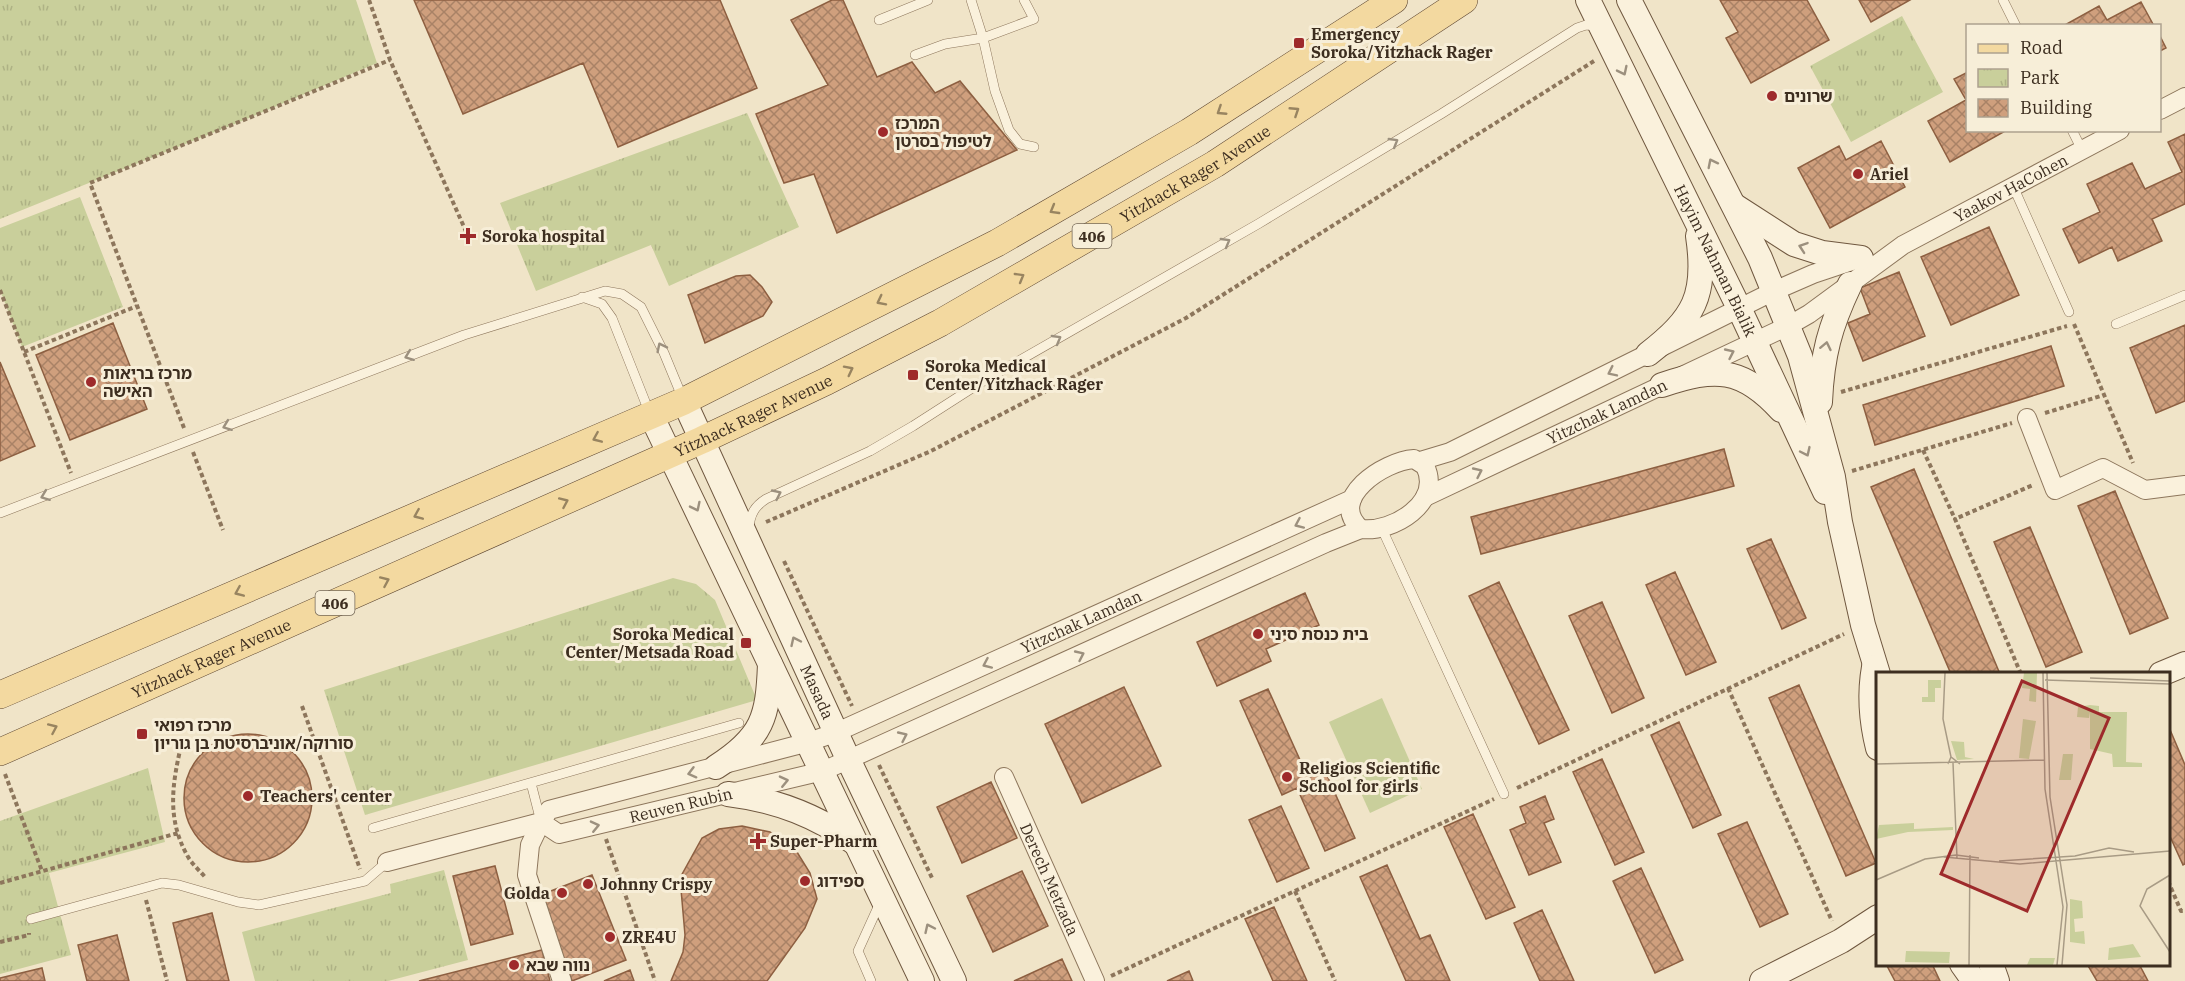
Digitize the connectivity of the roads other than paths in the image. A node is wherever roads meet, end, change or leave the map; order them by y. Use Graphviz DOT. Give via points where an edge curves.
graph roads {
  1 [pos="928,0"];
  2 [pos="971,0"];
  3 [pos="1024,0"];
  4 [pos="1032,0"];
  5 [pos="1394,0"];
  6 [pos="1464,0"];
  7 [pos="1588,0"];
  8 [pos="1629,0"];
  9 [pos="2003,0"];
  10 [pos="1034,19"];
  11 [pos="879,20"];
  12 [pos="2015,24"];
  13 [pos="984,38"];
  14 [pos="1609,41"];
  15 [pos="915,55"];
  16 [pos="2185,97"];
  17 [pos="2161,109"];
  18 [pos="2073,132"];
  19 [pos="2116,132"];
  20 [pos="1034,147"];
  21 [pos="2082,150"];
  22 [pos="2013,186"];
  23 [pos="1732,204"];
  24 [pos="1695,218"];
  25 [pos="1903,245"];
  26 [pos="1861,258"];
  27 [pos="1850,284"];
  28 [pos="1774,291"];
  29 [pos="2185,296"];
  30 [pos="582,297"];
  31 [pos="1739,308"];
  32 [pos="2069,312"];
  33 [pos="2116,324"];
  34 [pos="1788,326"];
  35 [pos="1754,342"];
  36 [pos="1648,354"];
  37 [pos="1662,385"];
  38 [pos="684,401"];
  39 [pos="651,415"];
  40 [pos="2027,418"];
  41 [pos="1793,423"];
  42 [pos="1819,425"];
  43 [pos="702,440"];
  44 [pos="670,454"];
  45 [pos="1420,462"];
  46 [pos="2185,485"];
  47 [pos="1425,497"];
  48 [pos="1352,499"];
  49 [pos="0,513"];
  50 [pos="1840,522"];
  51 [pos="1361,529"];
  52 [pos="1382,529"];
  53 [pos="747,539"];
  54 [pos="770,661"];
  55 [pos="2185,664"];
  56 [pos="1876,670"];
  57 [pos="2166,672"];
  58 [pos="0,695"];
  59 [pos="739,723"];
  60 [pos="837,732"];
  61 [pos="1876,737"];
  62 [pos="809,742"];
  63 [pos="1,760"];
  64 [pos="849,761"];
  65 [pos="716,767"];
  66 [pos="823,771"];
  67 [pos="1004,777"];
  68 [pos="531,783"];
  69 [pos="728,794"];
  70 [pos="1504,794"];
  71 [pos="541,822"];
  72 [pos="373,828"];
  73 [pos="858,845"];
  74 [pos="387,862"];
  75 [pos="877,885"];
  76 [pos="1876,918"];
  77 [pos="31,919"];
  78 [pos="1876,935"];
  79 [pos="1841,941"];
  80 [pos="1963,966"];
  81 [pos="1992,966"];
  82 [pos="1103,979"];
  83 [pos="562,981"];
  84 [pos="871,981"];
  85 [pos="922,981"];
  86 [pos="954,981"];
  87 [pos="1762,981"];
  88 [pos="1974,981"];
  89 [pos="1996,981"];
  1 -- 11 [label="lane"];
  2 -- 13 [label="lane"];
  3 -- 10 [label="lane"];
  4 -- 10 [label="lane"];
  5 -- 38 [label="main road, 406, one-way" via="1189,132 997,243"];
  43 -- 6 [label="main road, Yitzhack Rager Avenue / 406, one-way" via="940,323 1215,164"];
  7 -- 14 [label="street, Hayim Nahman Bialik"];
  23 -- 8 [label="street, Hayim Nahman Bialik, one-way"];
  9 -- 12 [label="lane"];
  10 -- 13 [label="lane"];
  13 -- 15 [label="lane" via="945,44"];
  13 -- 20 [label="lane" via="995,91 1009,130 1020,144"];
  14 -- 24 [label="street, Hayim Nahman Bialik, one-way"];
  53 -- 14 [label="lane, one-way" via="752,512 766,499 870,451 980,383 1268,218 1577,28 1601,27"];
  16 -- 17 [label="street"];
  18 -- 21 [label="lane"];
  19 -- 21 [label="street, Yaakov HaCohen"];
  21 -- 22 [label="street, Yaakov HaCohen"];
  22 -- 25 [label="street, Yaakov HaCohen"];
  22 -- 32 [label="lane"];
  26 -- 23 [label="street, one-way" via="1822,253 1794,244"];
  23 -- 28 [label="street, Hayim Nahman Bialik"];
  24 -- 31 [label="street, Hayim Nahman Bialik"];
  24 -- 36 [label="street" via="1701,267 1691,312 1674,334"];
  25 -- 26 [label="street, Yaakov HaCohen"];
  25 -- 27 [label="street, Yaakov HaCohen"];
  26 -- 28 [label="street, Yaakov HaCohen"];
  27 -- 34 [label="street, Yaakov HaCohen"];
  42 -- 27 [label="street, one-way" via="1826,344"];
  28 -- 31 [label="street, Yitzchak Lamdan"];
  28 -- 34 [label="street, Hayim Nahman Bialik"];
  29 -- 33 [label="lane"];
  38 -- 30 [label="lane, one-way" via="641,308 622,294 605,291"];
  30 -- 39 [label="lane" via="602,304 612,318"];
  30 -- 49 [label="lane, one-way" via="464,335"];
  31 -- 35 [label="street, Hayim Nahman Bialik"];
  31 -- 36 [label="street, Yitzchak Lamdan"];
  34 -- 35 [label="street, Yitzchak Lamdan"];
  34 -- 42 [label="street, Hayim Nahman Bialik"];
  37 -- 35 [label="street, Yitzchak Lamdan, one-way"];
  35 -- 41 [label="street, Hayim Nahman Bialik"];
  36 -- 45 [label="street, Yitzchak Lamdan, one-way" via="1450,452"];
  37 -- 41 [label="street" via="1707,373 1738,377 1754,384"];
  47 -- 37 [label="street, Yitzchak Lamdan, one-way"];
  38 -- 39 [label="main road, 406"];
  38 -- 43 [label="street, Masada"];
  39 -- 44 [label="street, Masada"];
  39 -- 58 [label="main road, 406, one-way"];
  40 -- 46 [label="street" via="2055,490 2103,468 2145,490"];
  41 -- 50 [label="street, Hayim Nahman Bialik, one-way"];
  42 -- 50 [label="street, Hayim Nahman Bialik"];
  43 -- 44 [label="main road, Yitzhack Rager Avenue / 406"];
  43 -- 53 [label="street, Masada"];
  44 -- 54 [label="street, Masada, one-way"];
  63 -- 44 [label="main road, Yitzhack Rager Avenue / 406, one-way"];
  45 -- 47 [label="street" via="1430,483"];
  45 -- 48 [label="street" via="1405,460 1385,468 1362,485"];
  47 -- 52 [label="street" via="1403,519"];
  48 -- 51 [label="street" via="1349,513"];
  48 -- 60 [label="street, Yitzchak Lamdan, one-way"];
  50 -- 56 [label="street, Hayim Nahman Bialik"];
  51 -- 52 [label="street"];
  64 -- 51 [label="street, Yitzchak Lamdan, one-way"];
  52 -- 70 [label="lane"];
  60 -- 53 [label="street, Masada, one-way"];
  54 -- 62 [label="street, Masada"];
  54 -- 65 [label="street" via="769,692 757,731"];
  55 -- 57 [label="street"];
  56 -- 61 [label="street, Hayim Nahman Bialik" via="1871,684"];
  59 -- 68 [label="lane"];
  60 -- 62 [label="street, Yitzchak Lamdan"];
  60 -- 64 [label="street, Masada"];
  62 -- 65 [label="street, Reuven Rubin"];
  62 -- 66 [label="street, Masada"];
  64 -- 66 [label="street, Yitzchak Lamdan"];
  86 -- 64 [label="street, Masada, one-way"];
  65 -- 71 [label="street, Reuven Rubin, one-way" via="549,810"];
  69 -- 66 [label="street, Reuven Rubin, one-way"];
  66 -- 73 [label="street, Masada"];
  67 -- 82 [label="street, Derech Metzada"];
  68 -- 71 [label="lane"];
  68 -- 72 [label="lane"];
  71 -- 69 [label="street, Reuven Rubin, one-way" via="559,834"];
  69 -- 73 [label="street" via="794,808"];
  71 -- 74 [label="street, Reuven Rubin"];
  71 -- 83 [label="street" via="530,845 527,875"];
  73 -- 75 [label="street, Masada"];
  74 -- 77 [label="lane" via="365,881 259,905 162,883"];
  75 -- 84 [label="lane" via="878,907 858,951"];
  75 -- 85 [label="street, Masada"];
  76 -- 79 [label="street"];
  78 -- 79 [label="street"];
  79 -- 87 [label="street"];
  80 -- 88 [label="street"];
  81 -- 89 [label="street"];
}
